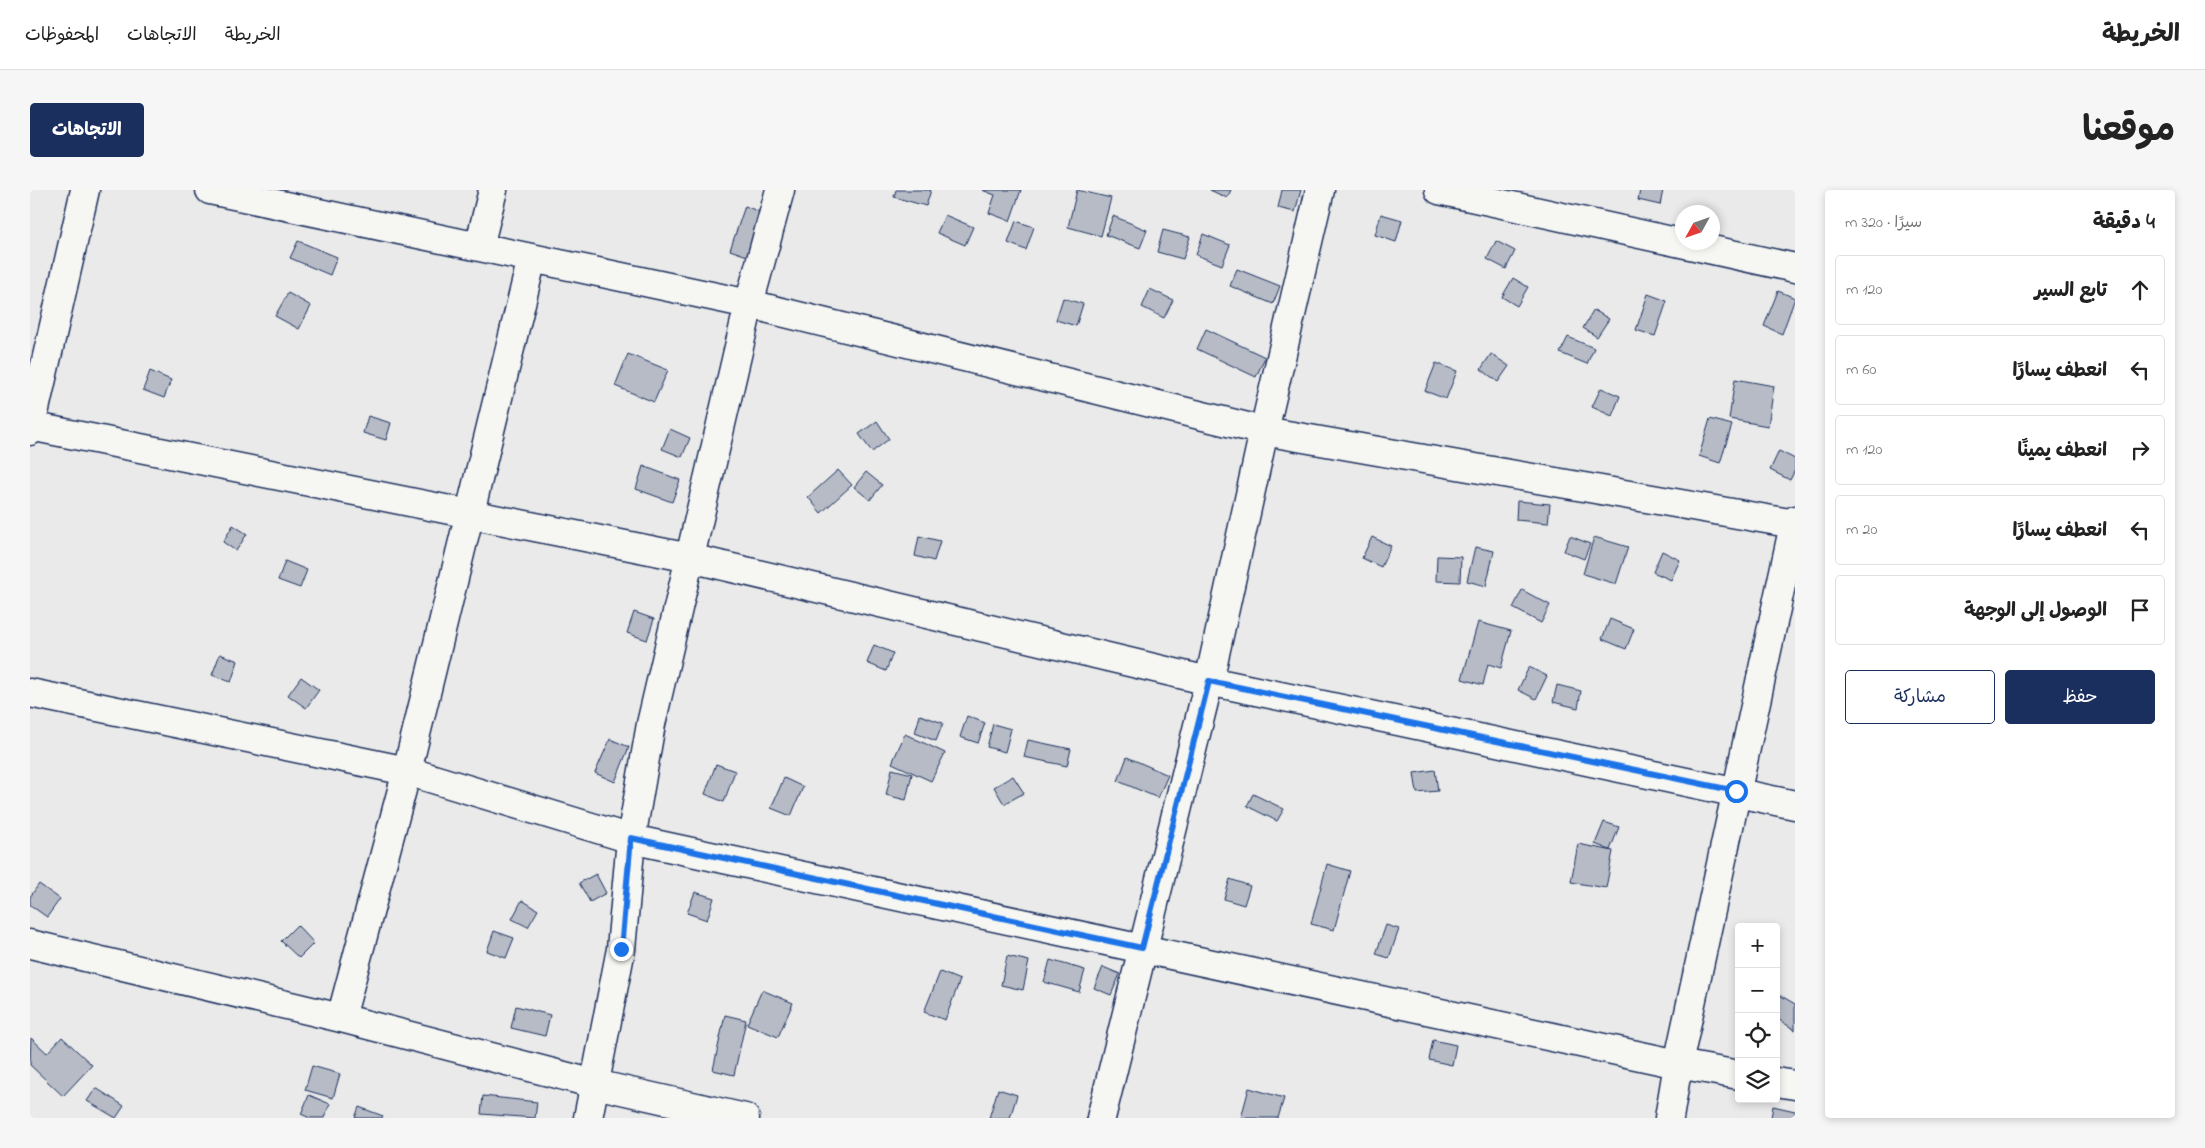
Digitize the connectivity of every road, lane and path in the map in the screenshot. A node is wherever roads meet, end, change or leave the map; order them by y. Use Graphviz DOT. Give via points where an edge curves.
graph roads {
  1 [pos="86,190"];
  2 [pos="210,190"];
  3 [pos="493,190"];
  4 [pos="780,190"];
  5 [pos="1320,190"];
  6 [pos="1439,190"];
  7 [pos="479,247"];
  8 [pos="532,258"];
  9 [pos="1795,268"];
  10 [pos="749,304"];
  11 [pos="30,428"];
  12 [pos="1264,431"];
  13 [pos="469,514"];
  14 [pos="1795,522"];
  15 [pos="690,558"];
  16 [pos="1209,681"];
  17 [pos="30,692"];
  18 [pos="408,771"];
  19 [pos="1736,791"];
  20 [pos="1795,805"];
  21 [pos="631,838"];
  22 [pos="30,944"];
  23 [pos="1142,948"];
  24 [pos="341,1018"];
  25 [pos="1678,1064"];
  26 [pos="1735,1074"];
  27 [pos="1780,1083"];
  28 [pos="595,1084"];
  29 [pos="1795,1085"];
  30 [pos="588,1118"];
  31 [pos="745,1118"];
  32 [pos="1101,1118"];
  33 [pos="1669,1118"];
  1 -- 11 [label="street"];
  2 -- 7 [label="street"];
  3 -- 7 [label="street"];
  4 -- 10 [label="street"];
  5 -- 12 [label="street"];
  6 -- 9 [label="street"];
  7 -- 8 [label="street"];
  8 -- 10 [label="street"];
  8 -- 13 [label="street"];
  10 -- 12 [label="street"];
  10 -- 15 [label="street"];
  11 -- 13 [label="street"];
  12 -- 14 [label="street"];
  12 -- 16 [label="street"];
  13 -- 15 [label="street"];
  13 -- 18 [label="street"];
  14 -- 19 [label="street"];
  15 -- 16 [label="street"];
  15 -- 21 [label="street" via="651,724"];
  16 -- 19 [label="street"];
  16 -- 23 [label="street"];
  17 -- 18 [label="street"];
  18 -- 21 [label="street"];
  18 -- 24 [label="street"];
  19 -- 20 [label="street"];
  19 -- 25 [label="street"];
  21 -- 23 [label="street"];
  21 -- 28 [label="street" via="621,949"];
  22 -- 24 [label="street"];
  23 -- 25 [label="street"];
  23 -- 32 [label="street"];
  24 -- 28 [label="street"];
  25 -- 26 [label="street"];
  25 -- 33 [label="street"];
  27 -- 29 [label="street"];
  28 -- 30 [label="street"];
  28 -- 31 [label="street"];
}
